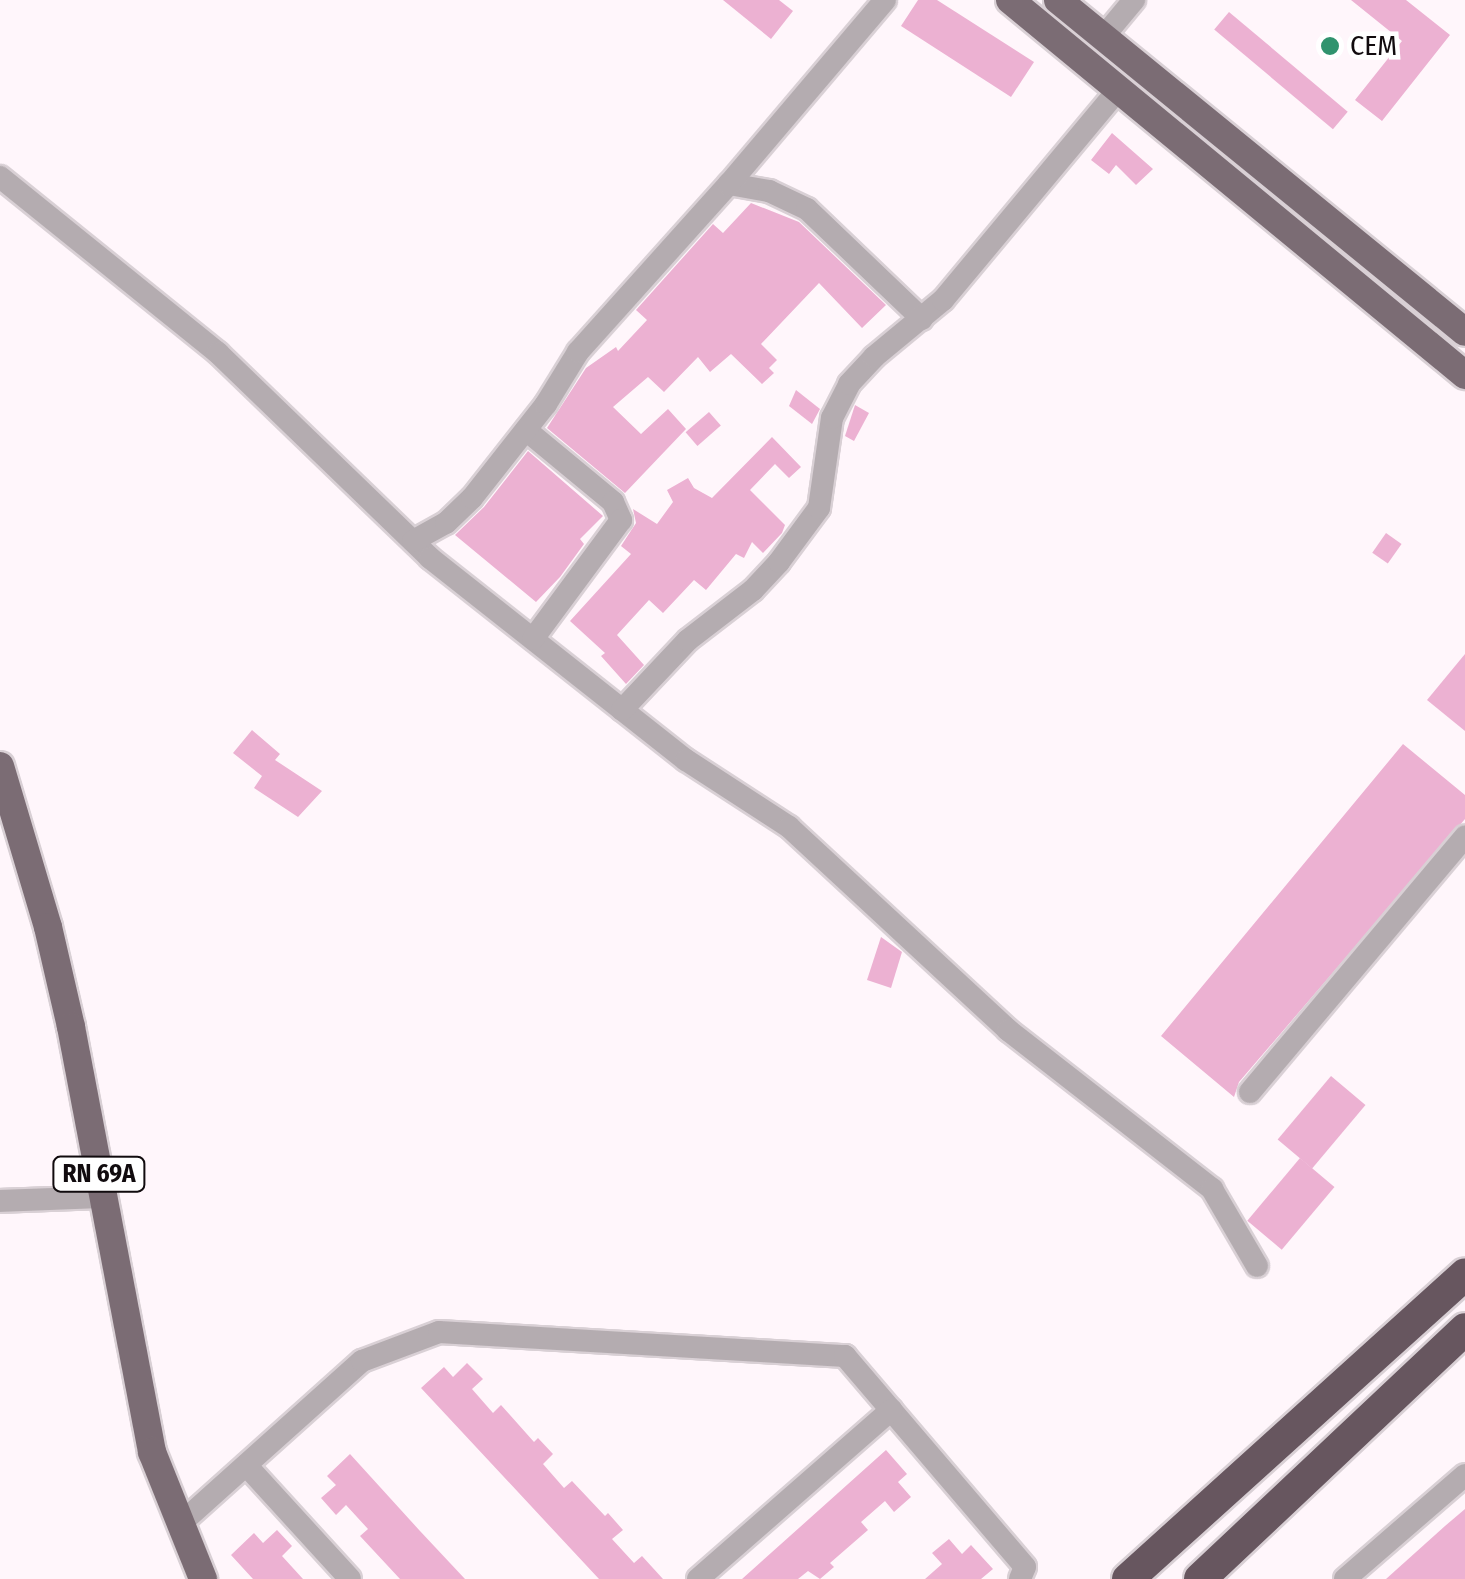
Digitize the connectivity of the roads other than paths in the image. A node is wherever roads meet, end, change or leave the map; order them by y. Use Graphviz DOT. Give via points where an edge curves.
graph roads {
  1 [pos="885,0"];
  2 [pos="1010,0"];
  3 [pos="1058,0"];
  4 [pos="1134,0"];
  5 [pos="1104,36"];
  6 [pos="1119,89"];
  7 [pos="0,176"];
  8 [pos="729,184"];
  9 [pos="922,319"];
  10 [pos="1465,332"];
  11 [pos="1465,375"];
  12 [pos="526,430"];
  13 [pos="412,541"];
  14 [pos="533,640"];
  15 [pos="622,710"];
  16 [pos="0,766"];
  17 [pos="1465,837"];
  18 [pos="1250,1092"];
  19 [pos="103,1197"];
  20 [pos="0,1201"];
  21 [pos="1258,1266"];
  22 [pos="1465,1275"];
  23 [pos="1465,1329"];
  24 [pos="890,1410"];
  25 [pos="246,1465"];
  26 [pos="1465,1475"];
  27 [pos="179,1525"];
  28 [pos="204,1579"];
  29 [pos="350,1579"];
  30 [pos="698,1579"];
  31 [pos="1020,1579"];
  32 [pos="1128,1579"];
  33 [pos="1200,1579"];
  34 [pos="1345,1579"];
  1 -- 8 [label="street"];
  2 -- 6 [label="main road"];
  3 -- 5 [label="main road"];
  4 -- 5 [label="street"];
  5 -- 10 [label="main road"];
  6 -- 9 [label="street"];
  6 -- 11 [label="main road"];
  7 -- 13 [label="street" via="218,353"];
  8 -- 9 [label="street" via="770,191 807,210"];
  8 -- 12 [label="street" via="578,352"];
  9 -- 15 [label="street" via="848,384 832,418 819,508 778,562 688,640"];
  12 -- 13 [label="street" via="460,512"];
  12 -- 14 [label="street" via="614,502 621,520"];
  13 -- 14 [label="street"];
  14 -- 15 [label="street"];
  15 -- 21 [label="street" via="789,827 1008,1030 1212,1190"];
  16 -- 19 [label="main road, RN 69A" via="48,927"];
  17 -- 18 [label="street"];
  19 -- 20 [label="street"];
  19 -- 27 [label="main road, RN 69A" via="152,1452"];
  22 -- 32 [label="highway"];
  23 -- 33 [label="highway"];
  24 -- 25 [label="street" via="845,1356 439,1332 362,1361"];
  24 -- 30 [label="street"];
  24 -- 31 [label="street" via="1025,1567"];
  25 -- 27 [label="street"];
  25 -- 29 [label="street"];
  26 -- 34 [label="street"];
  27 -- 28 [label="main road, RN 69A"];
}
